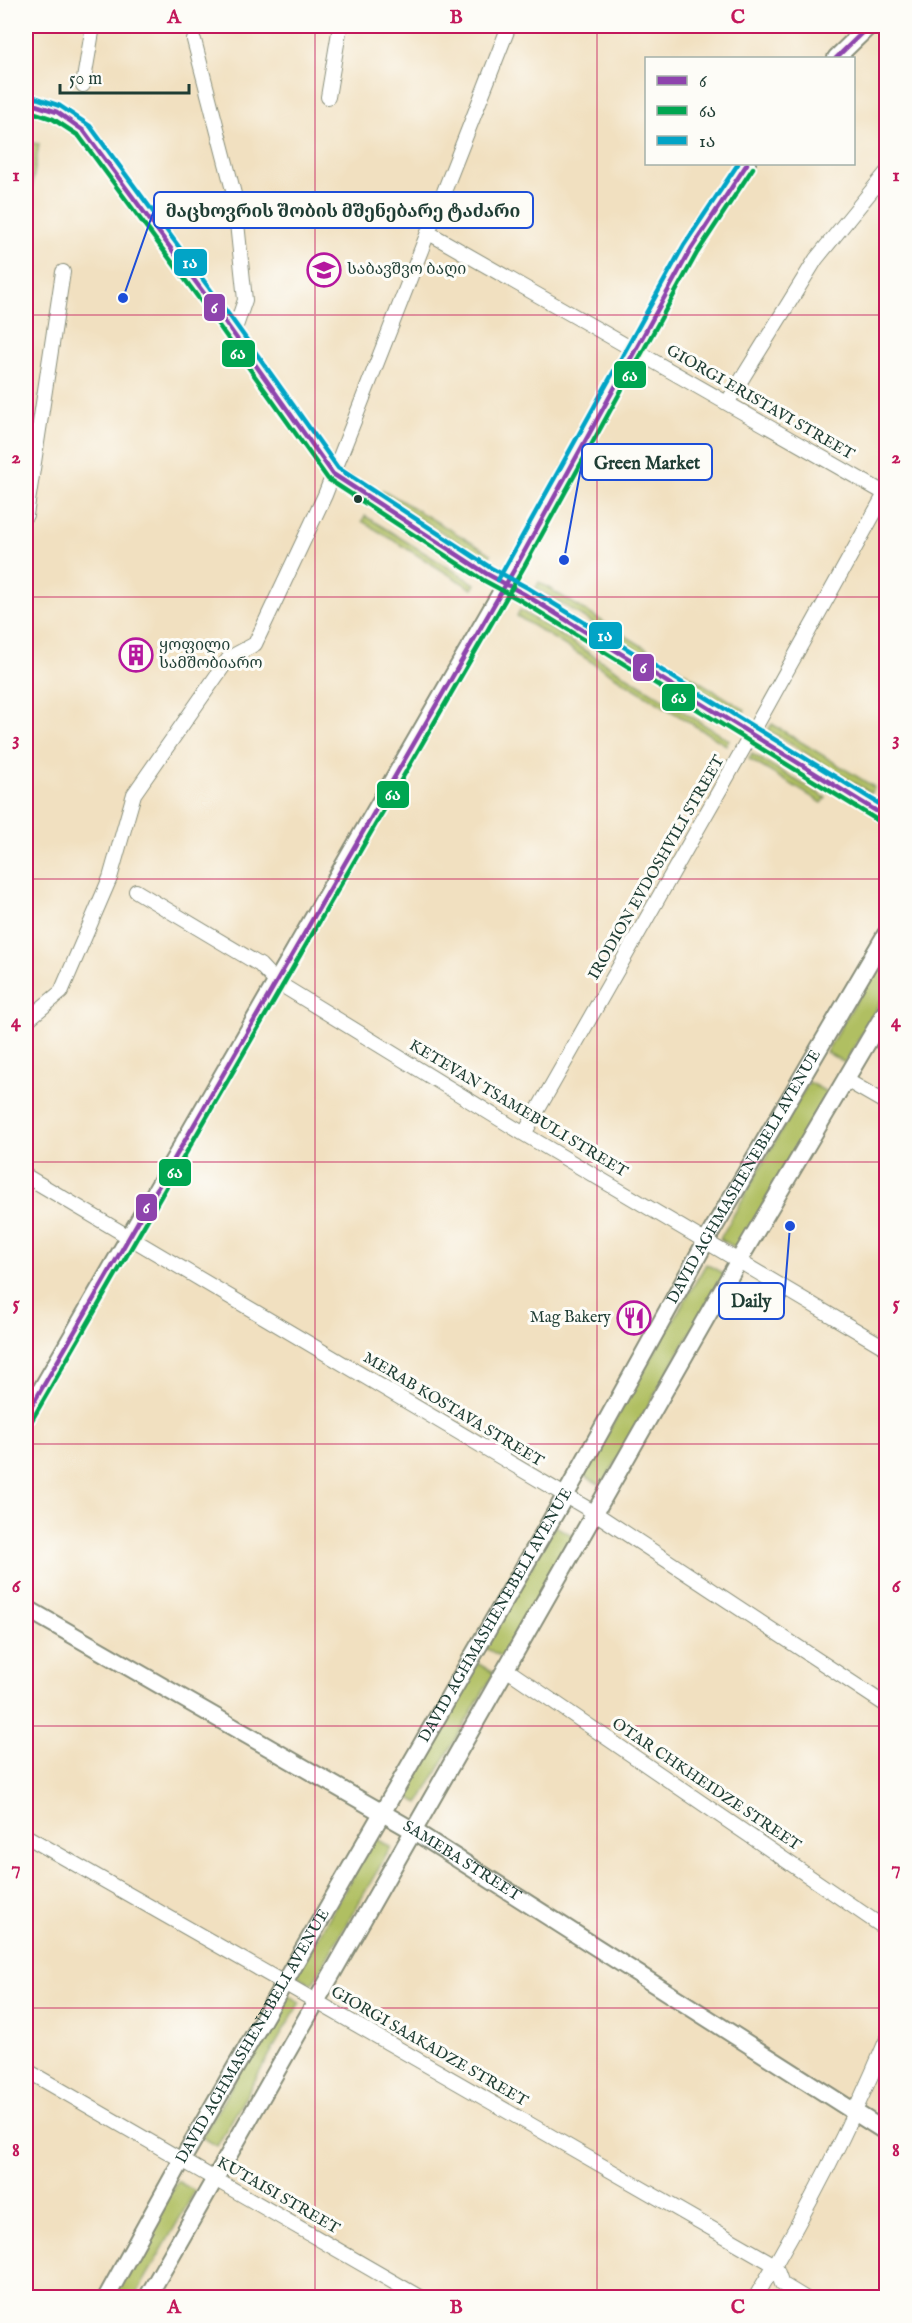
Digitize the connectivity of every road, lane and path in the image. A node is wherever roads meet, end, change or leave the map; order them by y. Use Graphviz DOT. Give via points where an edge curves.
graph roads {
  1 [pos="93,26"];
  2 [pos="340,26"];
  3 [pos="509,26"];
  4 [pos="868,26"];
  5 [pos="194,40"];
  6 [pos="837,57"];
  7 [pos="83,84"];
  8 [pos="328,97"];
  9 [pos="26,102"];
  10 [pos="746,165"];
  11 [pos="886,173"];
  12 [pos="429,233"];
  13 [pos="63,272"];
  14 [pos="233,334"];
  15 [pos="636,351"];
  16 [pos="727,403"];
  17 [pos="333,474"];
  18 [pos="886,493"];
  19 [pos="26,515"];
  20 [pos="505,584"];
  21 [pos="752,735"];
  22 [pos="886,817"];
  23 [pos="136,891"];
  24 [pos="886,934"];
  25 [pos="275,981"];
  26 [pos="886,1011"];
  27 [pos="26,1021"];
  28 [pos="846,1080"];
  29 [pos="886,1103"];
  30 [pos="524,1134"];
  31 [pos="26,1176"];
  32 [pos="128,1236"];
  33 [pos="706,1241"];
  34 [pos="739,1260"];
  35 [pos="886,1348"];
  36 [pos="30,1398"];
  37 [pos="26,1416"];
  38 [pos="565,1496"];
  39 [pos="595,1513"];
  40 [pos="26,1608"];
  41 [pos="506,1669"];
  42 [pos="886,1705"];
  43 [pos="383,1814"];
  44 [pos="414,1831"];
  45 [pos="26,1836"];
  46 [pos="886,1929"];
  47 [pos="284,1983"];
  48 [pos="316,2001"];
  49 [pos="886,2041"];
  50 [pos="26,2070"];
  51 [pos="856,2113"];
  52 [pos="886,2132"];
  53 [pos="182,2160"];
  54 [pos="214,2179"];
  55 [pos="775,2265"];
  56 [pos="106,2298"];
  57 [pos="147,2298"];
  58 [pos="421,2298"];
  59 [pos="755,2298"];
  60 [pos="805,2298"];
  1 -- 7 [label="street"];
  2 -- 8 [label="street"];
  3 -- 12 [label="street"];
  4 -- 6 [label="street"];
  5 -- 14 [label="street" via="234,194 245,300"];
  9 -- 14 [label="street" via="67,117 84,131"];
  10 -- 15 [label="street" via="691,249"];
  11 -- 16 [label="street" via="816,259"];
  12 -- 15 [label="street, GIORGI ERISTAVI STREET"];
  12 -- 17 [label="street"];
  13 -- 19 [label="street"];
  14 -- 17 [label="street"];
  15 -- 16 [label="street, GIORGI ERISTAVI STREET"];
  15 -- 20 [label="street"];
  16 -- 18 [label="street, GIORGI ERISTAVI STREET"];
  17 -- 20 [label="street"];
  17 -- 27 [label="street" via="255,644 229,658 134,794 110,878 61,992"];
  18 -- 21 [label="street, IRODION EVDOSHVILI STREET"];
  20 -- 21 [label="street"];
  20 -- 25 [label="street"];
  21 -- 22 [label="street"];
  21 -- 30 [label="street, IRODION EVDOSHVILI STREET"];
  23 -- 25 [label="street, KETEVAN TSAMEBULI STREET" via="260,965"];
  24 -- 33 [label="street, DAVID AGHMASHENEBELI AVENUE"];
  25 -- 30 [label="street, KETEVAN TSAMEBULI STREET"];
  25 -- 32 [label="street"];
  26 -- 28 [label="street, DAVID AGHMASHENEBELI AVENUE"];
  28 -- 29 [label="street"];
  28 -- 34 [label="street, DAVID AGHMASHENEBELI AVENUE"];
  30 -- 33 [label="street, KETEVAN TSAMEBULI STREET"];
  31 -- 32 [label="street, MERAB KOSTAVA STREET"];
  32 -- 36 [label="street"];
  32 -- 38 [label="street, MERAB KOSTAVA STREET"];
  33 -- 34 [label="street, KETEVAN TSAMEBULI STREET"];
  33 -- 38 [label="street, DAVID AGHMASHENEBELI AVENUE"];
  34 -- 35 [label="street, KETEVAN TSAMEBULI STREET"];
  34 -- 39 [label="street, DAVID AGHMASHENEBELI AVENUE"];
  36 -- 37 [label="street"];
  38 -- 39 [label="street, MERAB KOSTAVA STREET"];
  38 -- 43 [label="street, DAVID AGHMASHENEBELI AVENUE"];
  39 -- 41 [label="street, DAVID AGHMASHENEBELI AVENUE"];
  39 -- 42 [label="street, MERAB KOSTAVA STREET"];
  40 -- 43 [label="street, SAMEBA STREET"];
  41 -- 44 [label="street, DAVID AGHMASHENEBELI AVENUE"];
  41 -- 46 [label="street, OTAR CHKHEIDZE STREET"];
  43 -- 44 [label="street, SAMEBA STREET"];
  43 -- 47 [label="street, DAVID AGHMASHENEBELI AVENUE"];
  44 -- 48 [label="street, DAVID AGHMASHENEBELI AVENUE"];
  44 -- 51 [label="street, SAMEBA STREET"];
  45 -- 47 [label="street, GIORGI SAAKADZE STREET"];
  47 -- 48 [label="street, GIORGI SAAKADZE STREET"];
  47 -- 53 [label="street, DAVID AGHMASHENEBELI AVENUE"];
  48 -- 54 [label="street, DAVID AGHMASHENEBELI AVENUE"];
  48 -- 55 [label="street, GIORGI SAAKADZE STREET"];
  49 -- 51 [label="street"];
  50 -- 53 [label="street, KUTAISI STREET"];
  51 -- 52 [label="street, SAMEBA STREET"];
  51 -- 55 [label="street"];
  53 -- 54 [label="street, KUTAISI STREET"];
  53 -- 56 [label="street, DAVID AGHMASHENEBELI AVENUE"];
  54 -- 57 [label="street, DAVID AGHMASHENEBELI AVENUE"];
  54 -- 58 [label="street, KUTAISI STREET"];
  55 -- 59 [label="street"];
  55 -- 60 [label="street, GIORGI SAAKADZE STREET" via="782,2284"];
}
